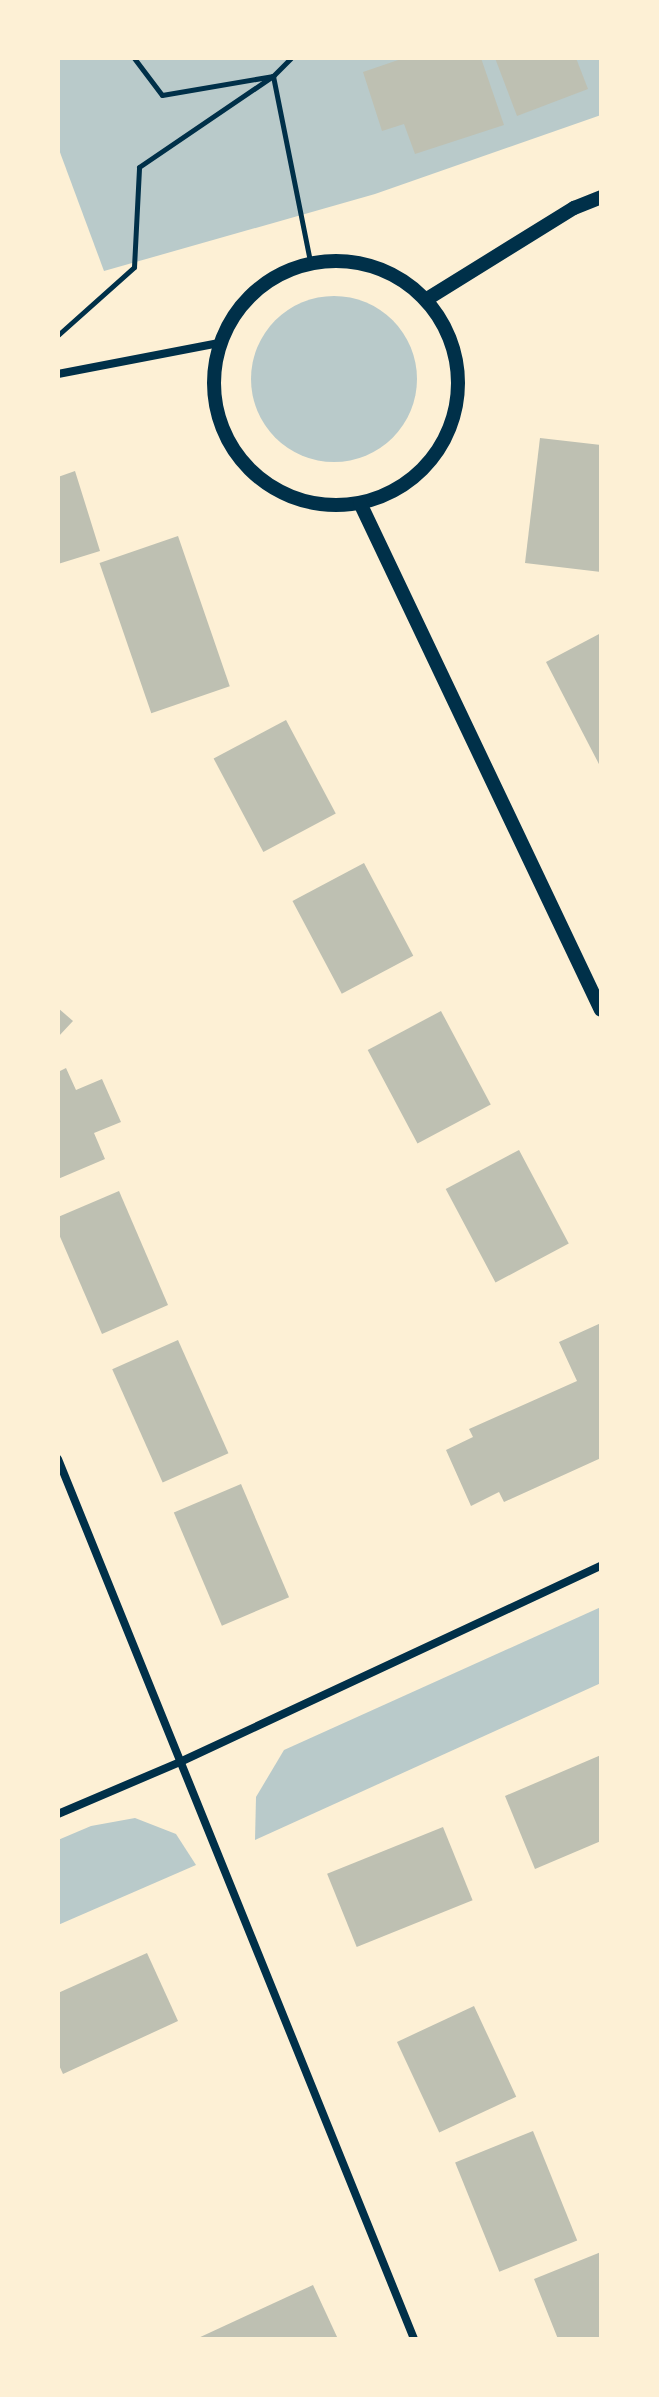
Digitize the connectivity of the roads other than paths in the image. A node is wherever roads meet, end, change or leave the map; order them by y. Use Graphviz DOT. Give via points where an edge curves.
graph roads {
  1 [pos="601,197"];
  2 [pos="427,299"];
  3 [pos="219,343"];
  4 [pos="58,374"];
  5 [pos="360,503"];
  6 [pos="601,1010"];
  7 [pos="58,1459"];
  8 [pos="601,1566"];
  9 [pos="180,1762"];
  10 [pos="58,1814"];
  11 [pos="414,2339"];
  1 -- 2 [label="street" via="574,208"];
  2 -- 3 [label="street" via="392,273 353,260 310,262 271,278 240,306"];
  2 -- 5 [label="street" via="447,329 458,365 457,402 446,437 415,476 395,491"];
  3 -- 4 [label="street"];
  3 -- 5 [label="street" via="212,379 218,416 233,450 257,477 301,499 324,505"];
  5 -- 6 [label="street"];
  7 -- 9 [label="street"];
  8 -- 9 [label="street"];
  9 -- 10 [label="street"];
  9 -- 11 [label="street"];
}
